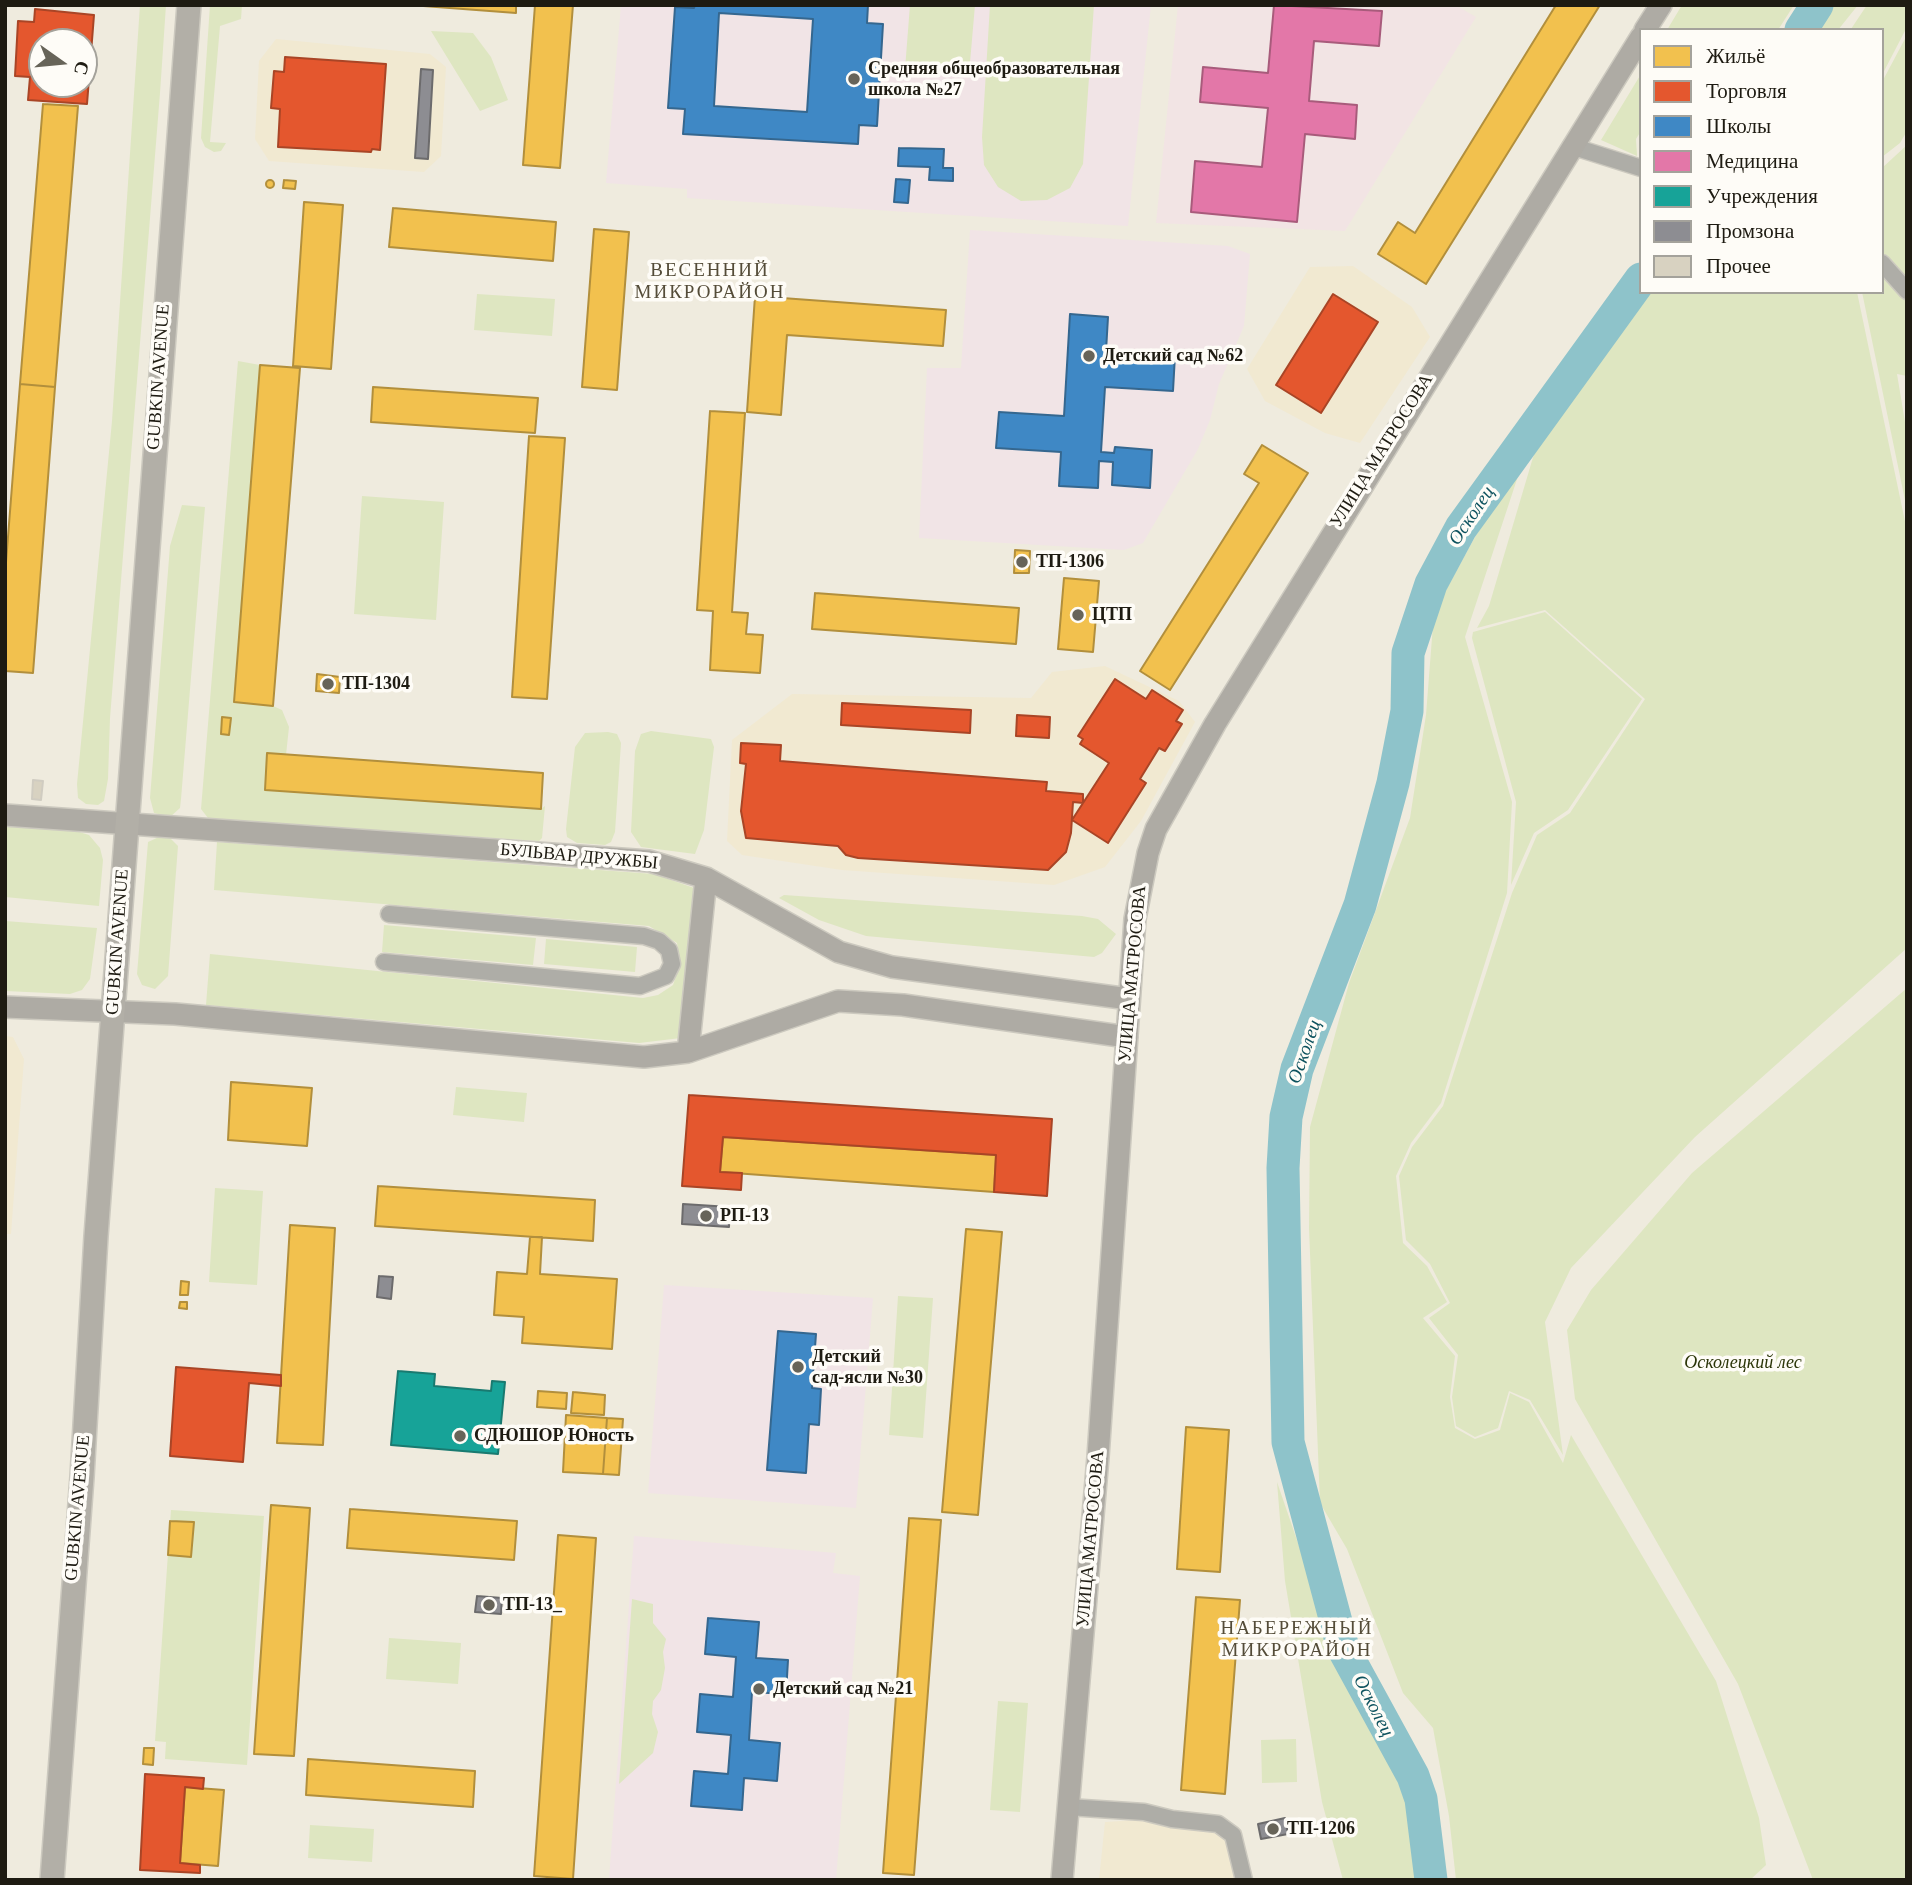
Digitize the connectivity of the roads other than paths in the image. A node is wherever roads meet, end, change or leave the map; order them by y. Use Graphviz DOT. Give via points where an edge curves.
graph roads {
  1 [pos="189,5"];
  2 [pos="1661,5"];
  3 [pos="1646,28"];
  4 [pos="1639,40"];
  5 [pos="1571,146"];
  6 [pos="1639,168"];
  7 [pos="1884,265"];
  8 [pos="1907,291"];
  9 [pos="5,815"];
  10 [pos="127,822"];
  11 [pos="706,878"];
  12 [pos="389,914"];
  13 [pos="384,962"];
  14 [pos="1129,999"];
  15 [pos="5,1007"];
  16 [pos="113,1013"];
  17 [pos="1126,1037"];
  18 [pos="688,1052"];
  19 [pos="1068,1807"];
  20 [pos="52,1880"];
  21 [pos="1062,1880"];
  22 [pos="1244,1880"];
  1 -- 10 [label="main road, GUBKIN AVENUE"];
  2 -- 3 [label="main road"];
  4 -- 5 [label="main road, УЛИЦА МАТРОСОВА"];
  5 -- 6 [label="street"];
  5 -- 14 [label="main road, УЛИЦА МАТРОСОВА" via="1215,724 1156,829 1137,908"];
  7 -- 8 [label="street"];
  9 -- 10 [label="main road, БУЛЬВАР ДРУЖБЫ"];
  10 -- 11 [label="main road, БУЛЬВАР ДРУЖБЫ" via="649,861"];
  10 -- 16 [label="main road, GUBKIN AVENUE"];
  11 -- 14 [label="main road, БУЛЬВАР ДРУЖБЫ" via="839,952 892,967"];
  11 -- 18 [label="main road"];
  12 -- 13 [label="street" via="644,936 669,950 672,964 666,976 640,986"];
  14 -- 17 [label="main road, УЛИЦА МАТРОСОВА"];
  15 -- 16 [label="main road"];
  16 -- 18 [label="main road" via="176,1014 643,1057"];
  16 -- 20 [label="main road, GUBKIN AVENUE"];
  17 -- 18 [label="main road" via="903,1005 838,1001"];
  17 -- 19 [label="main road, УЛИЦА МАТРОСОВА" via="1098,1457"];
  19 -- 21 [label="main road, УЛИЦА МАТРОСОВА"];
  19 -- 22 [label="street" via="1144,1812 1218,1824 1233,1835"];
}
